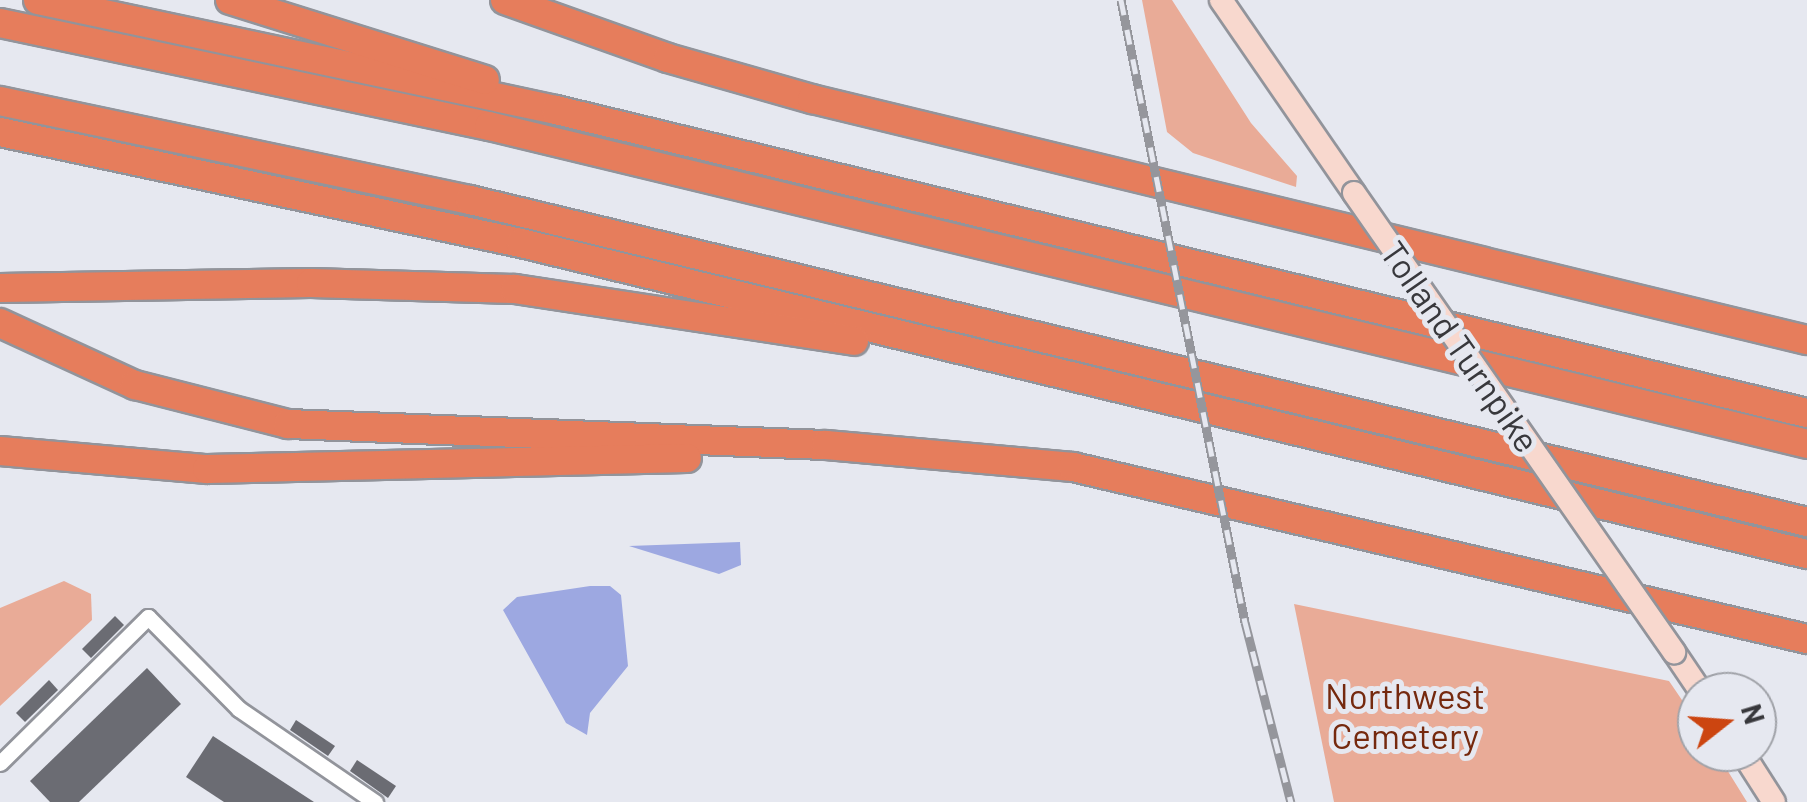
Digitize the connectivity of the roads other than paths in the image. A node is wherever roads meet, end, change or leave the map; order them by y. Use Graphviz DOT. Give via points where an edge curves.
graph roads {
  1 [pos="38,0"];
  2 [pos="230,0"];
  3 [pos="505,0"];
  4 [pos="1221,0"];
  5 [pos="0,23"];
  6 [pos="0,101"];
  7 [pos="520,102"];
  8 [pos="0,132"];
  9 [pos="0,288"];
  10 [pos="0,323"];
  11 [pos="1807,340"];
  12 [pos="934,342"];
  13 [pos="1807,412"];
  14 [pos="1807,444"];
  15 [pos="0,451"];
  16 [pos="889,451"];
  17 [pos="1807,522"];
  18 [pos="1807,554"];
  19 [pos="1807,640"];
  20 [pos="1688,672"];
  21 [pos="0,763"];
  22 [pos="1755,772"];
  23 [pos="375,802"];
  24 [pos="1774,802"];
  1 -- 7 [label="highway"];
  2 -- 7 [label="highway" via="463,70"];
  3 -- 11 [label="highway" via="794,94"];
  4 -- 20 [label="main road, Tolland Turnpike, bridge"];
  5 -- 14 [label="highway" via="489,126"];
  6 -- 17 [label="highway" via="470,200"];
  7 -- 13 [label="highway"];
  8 -- 12 [label="highway" via="462,230"];
  9 -- 12 [label="highway" via="311,282 515,288 852,341"];
  10 -- 16 [label="highway" via="153,392 303,427"];
  12 -- 18 [label="highway"];
  15 -- 16 [label="highway" via="207,468"];
  16 -- 19 [label="highway" via="1007,458 1137,478"];
  21 -- 23 [label="street" via="148,617 239,709"];
  22 -- 24 [label="main road"];
}
